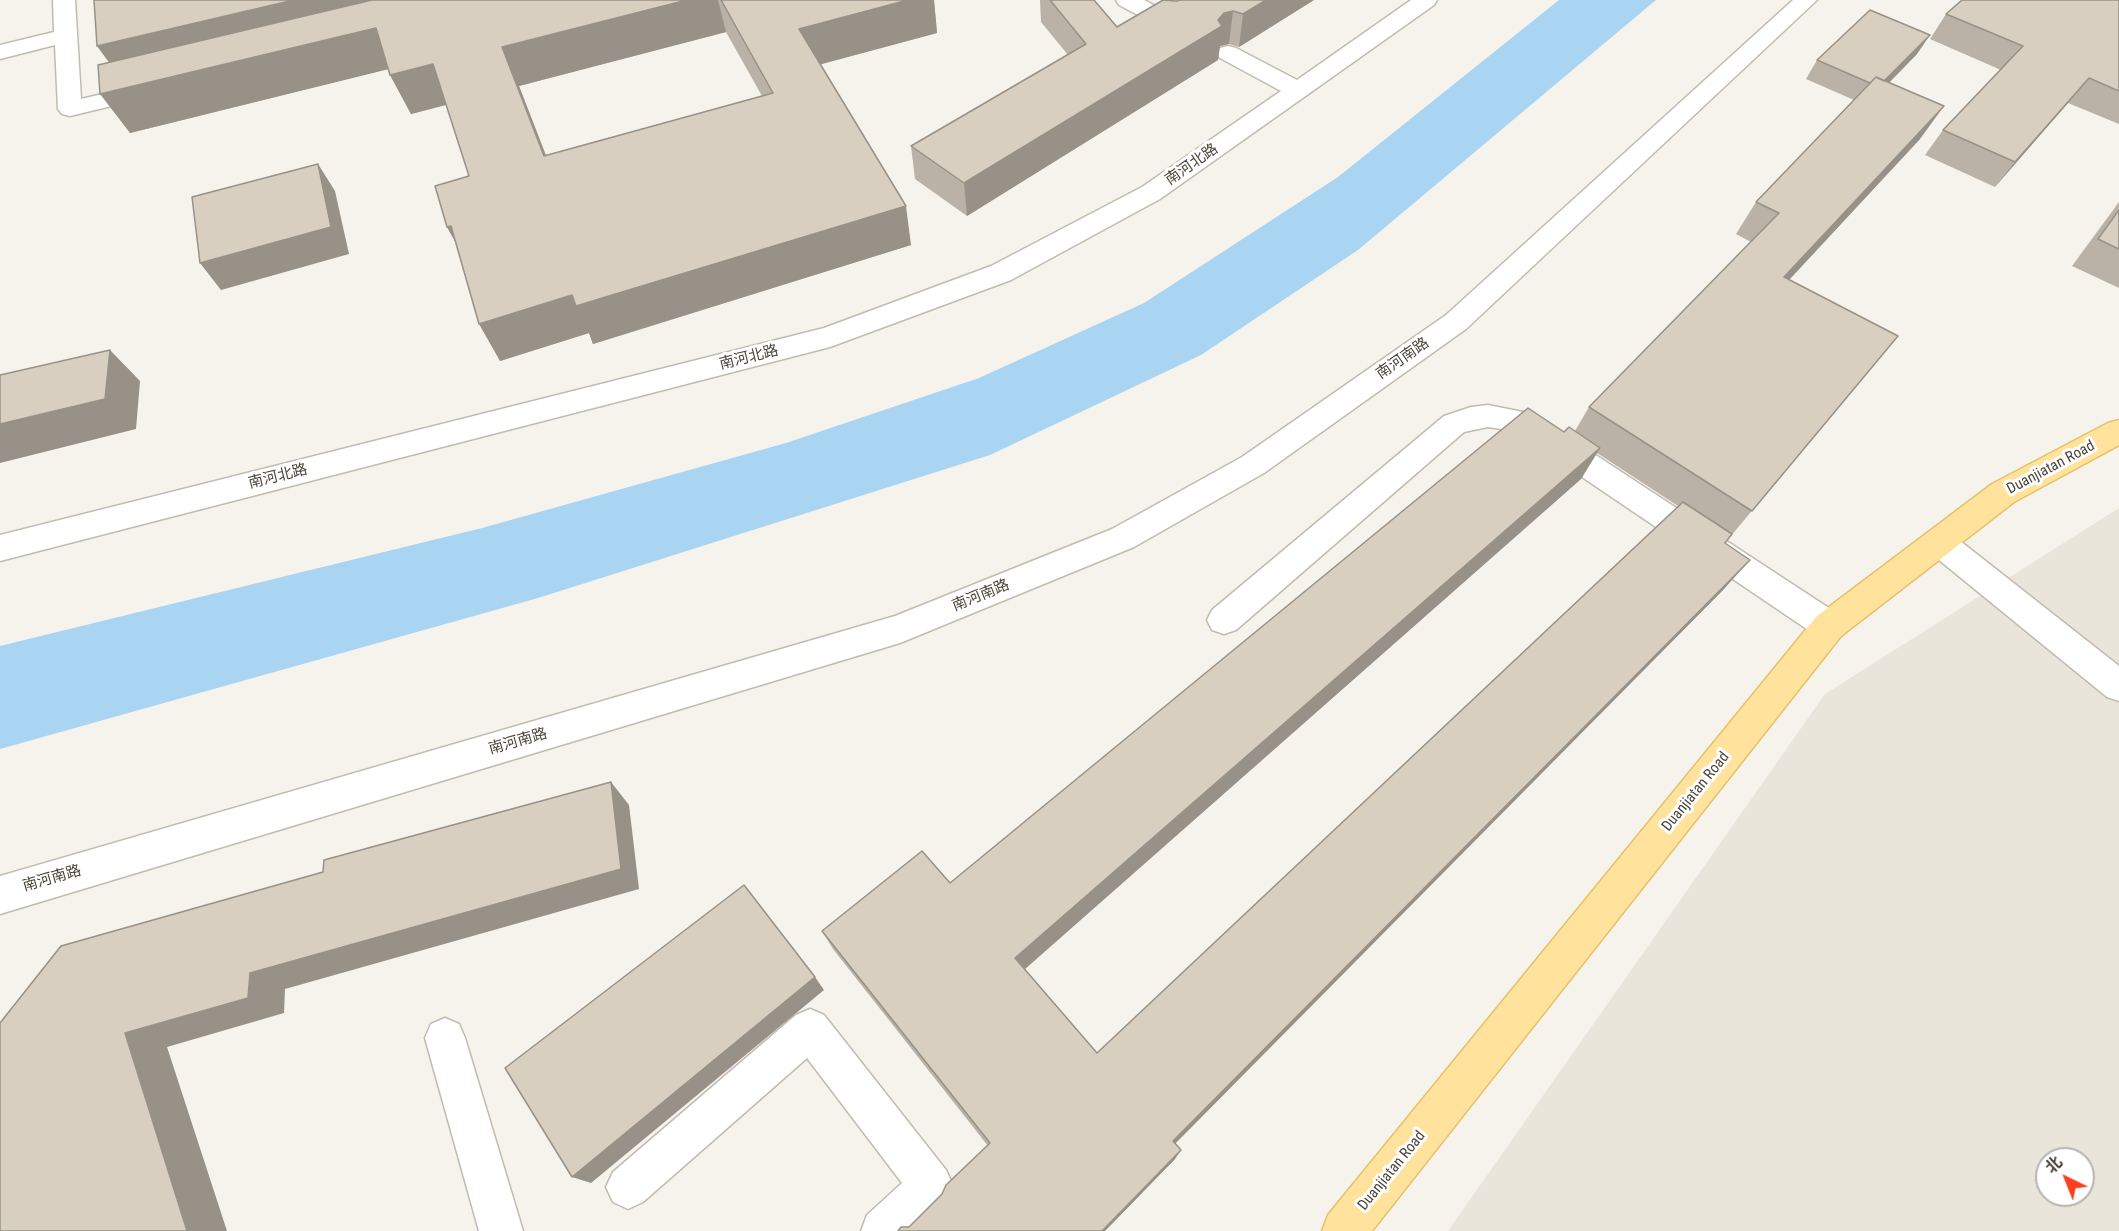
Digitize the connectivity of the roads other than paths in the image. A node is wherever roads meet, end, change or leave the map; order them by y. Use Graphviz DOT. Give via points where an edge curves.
graph roads {
  1 [pos="64,0"];
  2 [pos="1127,0"];
  3 [pos="1426,0"];
  4 [pos="1806,0"];
  5 [pos="1174,25"];
  6 [pos="66,36"];
  7 [pos="0,52"];
  8 [pos="1228,53"];
  9 [pos="173,84"];
  10 [pos="1298,90"];
  11 [pos="2119,431"];
  12 [pos="1940,542"];
  13 [pos="0,548"];
  14 [pos="1224,620"];
  15 [pos="1829,626"];
  16 [pos="2119,686"];
  17 [pos="0,895"];
  18 [pos="445,1038"];
  19 [pos="628,1187"];
  20 [pos="501,1231"];
  21 [pos="883,1231"];
  22 [pos="1344,1231"];
  1 -- 6 [label="street"];
  2 -- 5 [label="street"];
  3 -- 10 [label="street, 南河北路"];
  4 -- 17 [label="street, 南河南路" via="1456,322 1253,465 1123,538 900,629"];
  6 -- 7 [label="street"];
  6 -- 9 [label="street" via="70,109"];
  8 -- 10 [label="street"];
  10 -- 13 [label="street, 南河北路" via="1151,194 1011,268 830,337"];
  11 -- 12 [label="main road, Duanjiatan Road" via="2003,494"];
  12 -- 15 [label="main road, Duanjiatan Road"];
  12 -- 16 [label="street"];
  14 -- 15 [label="street" via="1454,424 1486,415 1523,422"];
  15 -- 22 [label="main road, Duanjiatan Road"];
  18 -- 20 [label="street"];
  19 -- 21 [label="street" via="810,1029 931,1185"];
}
